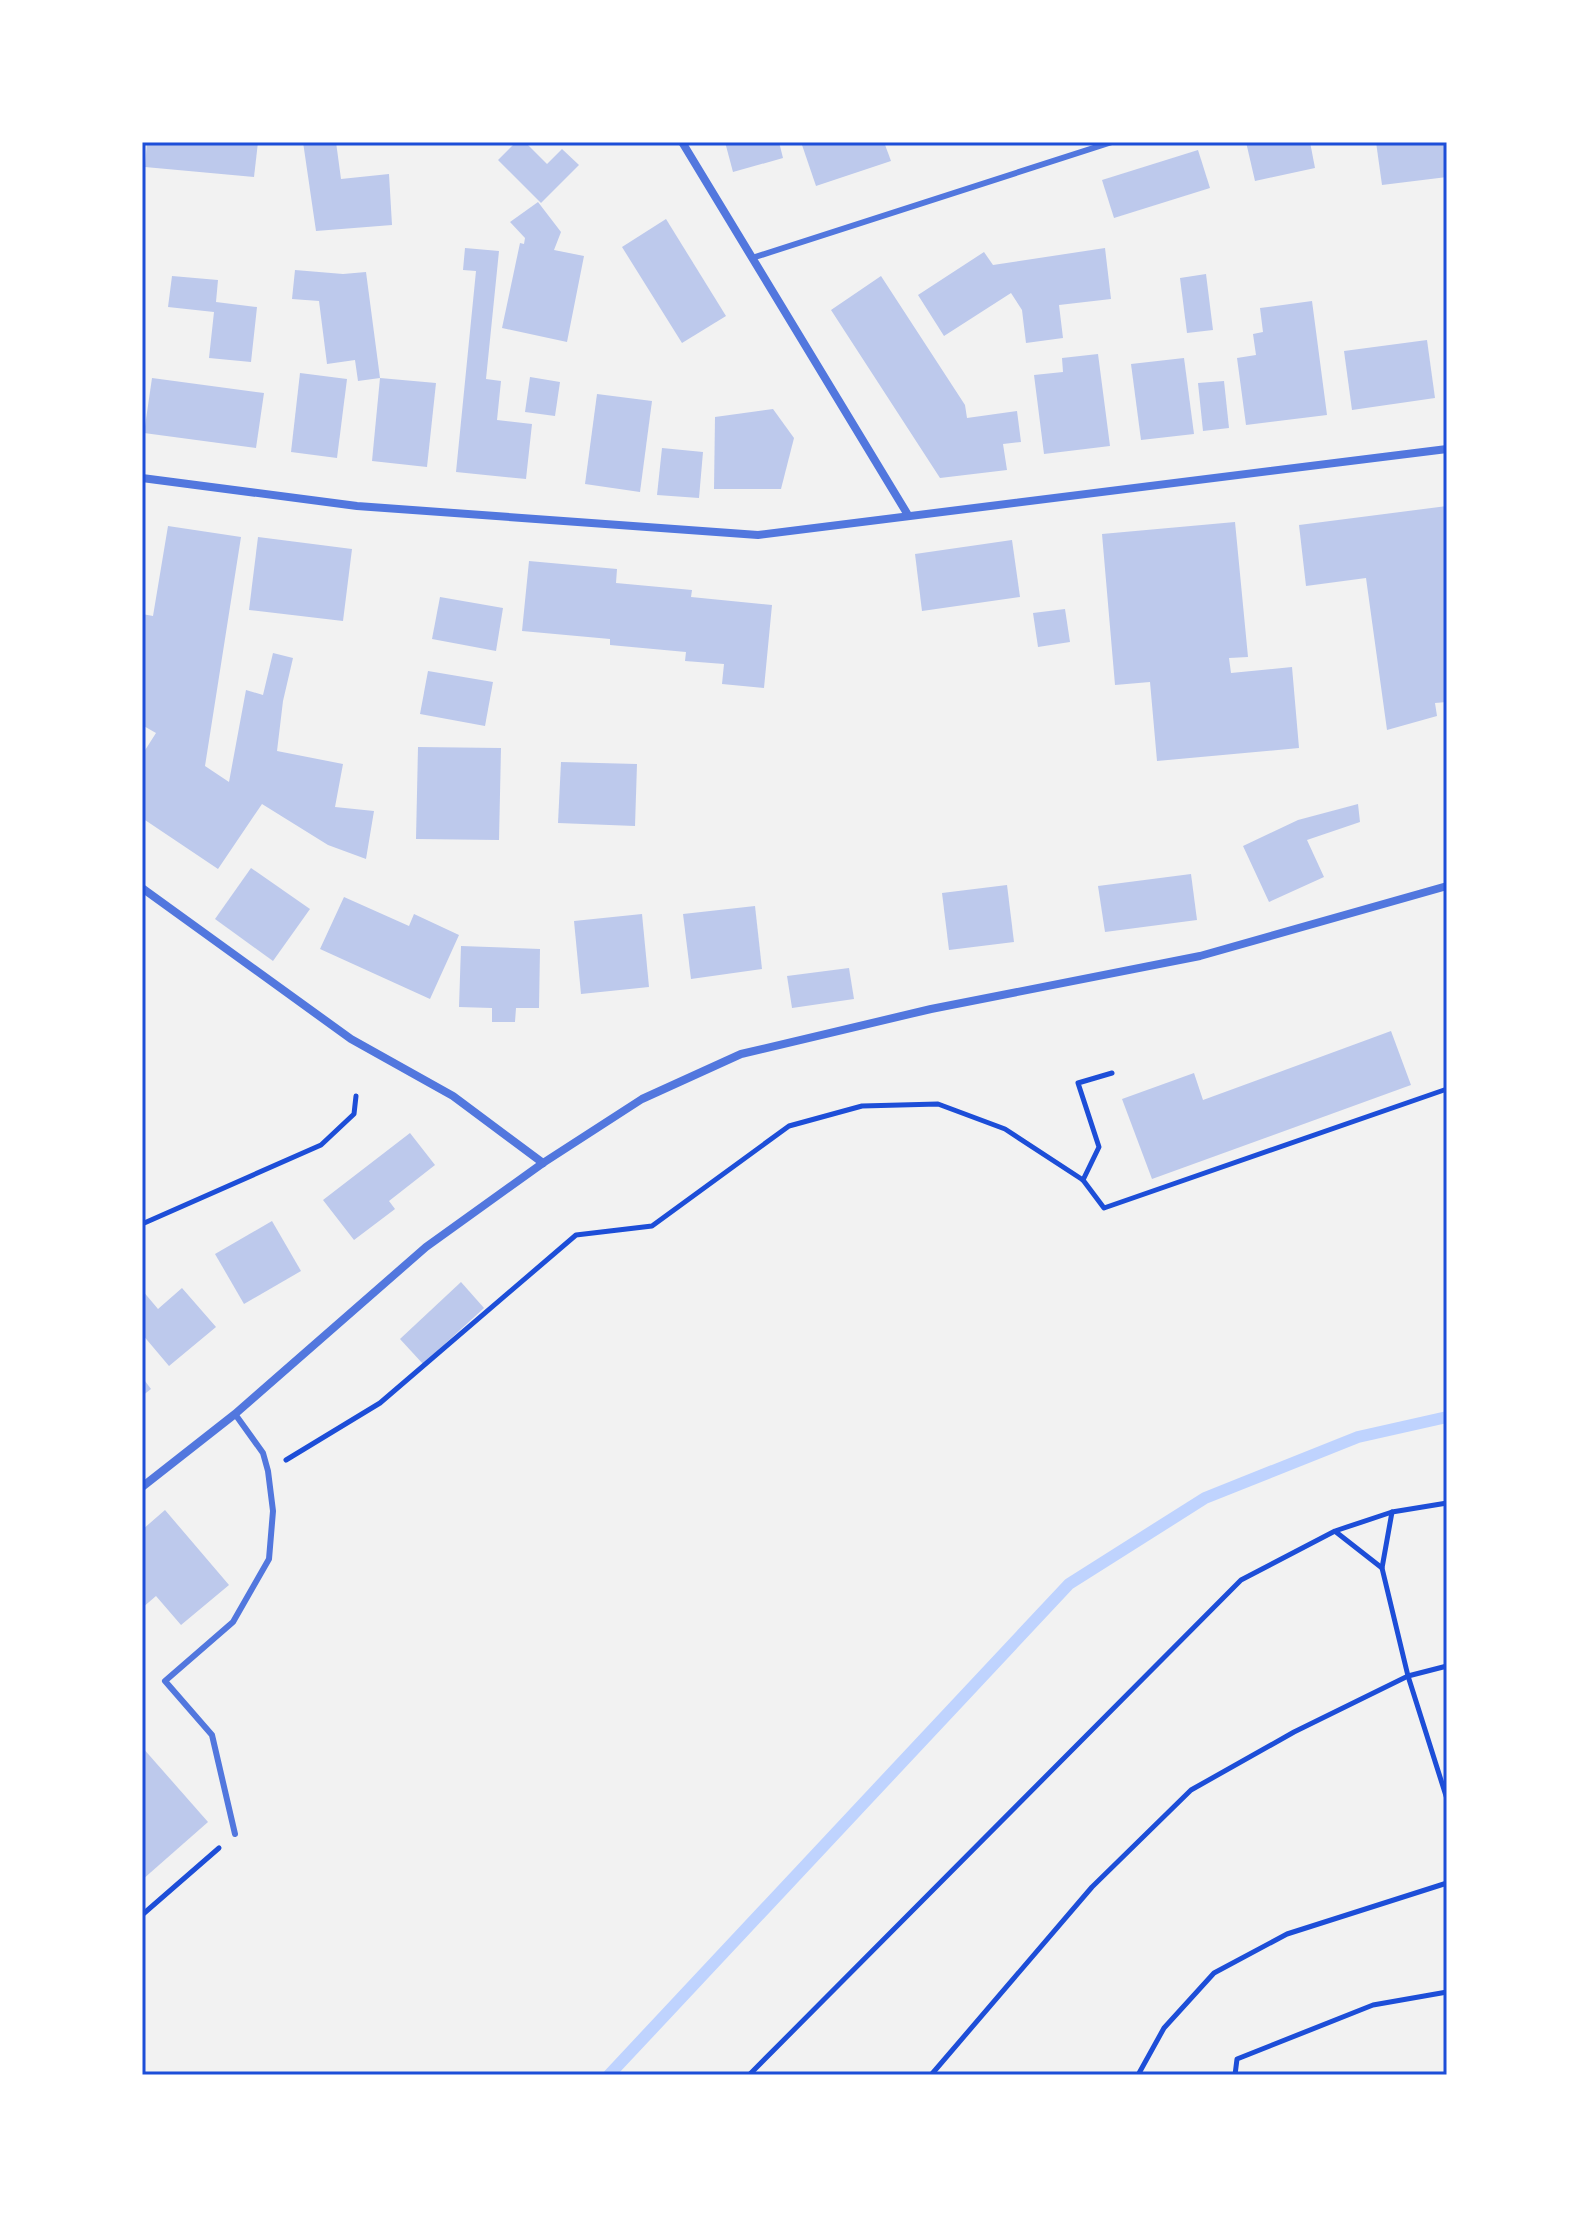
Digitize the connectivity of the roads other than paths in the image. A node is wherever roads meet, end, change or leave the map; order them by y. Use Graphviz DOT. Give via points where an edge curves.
graph roads {
  1 [pos="682,142"];
  2 [pos="1112,142"];
  3 [pos="752,258"];
  4 [pos="1447,449"];
  5 [pos="142,478"];
  6 [pos="908,515"];
  7 [pos="1447,886"];
  8 [pos="142,888"];
  9 [pos="543,1163"];
  10 [pos="235,1414"];
  11 [pos="142,1487"];
  12 [pos="235,1834"];
  1 -- 3 [label="street"];
  2 -- 3 [label="lane"];
  3 -- 6 [label="street"];
  4 -- 6 [label="street"];
  5 -- 6 [label="street" via="357,506 758,535"];
  7 -- 9 [label="street" via="1200,956 931,1009 741,1054 642,1099"];
  8 -- 9 [label="street" via="351,1039 453,1096"];
  9 -- 10 [label="street" via="426,1247"];
  10 -- 11 [label="street"];
  10 -- 12 [label="lane" via="263,1453 268,1471 273,1511 269,1559 233,1622 165,1681 212,1735"];
}
